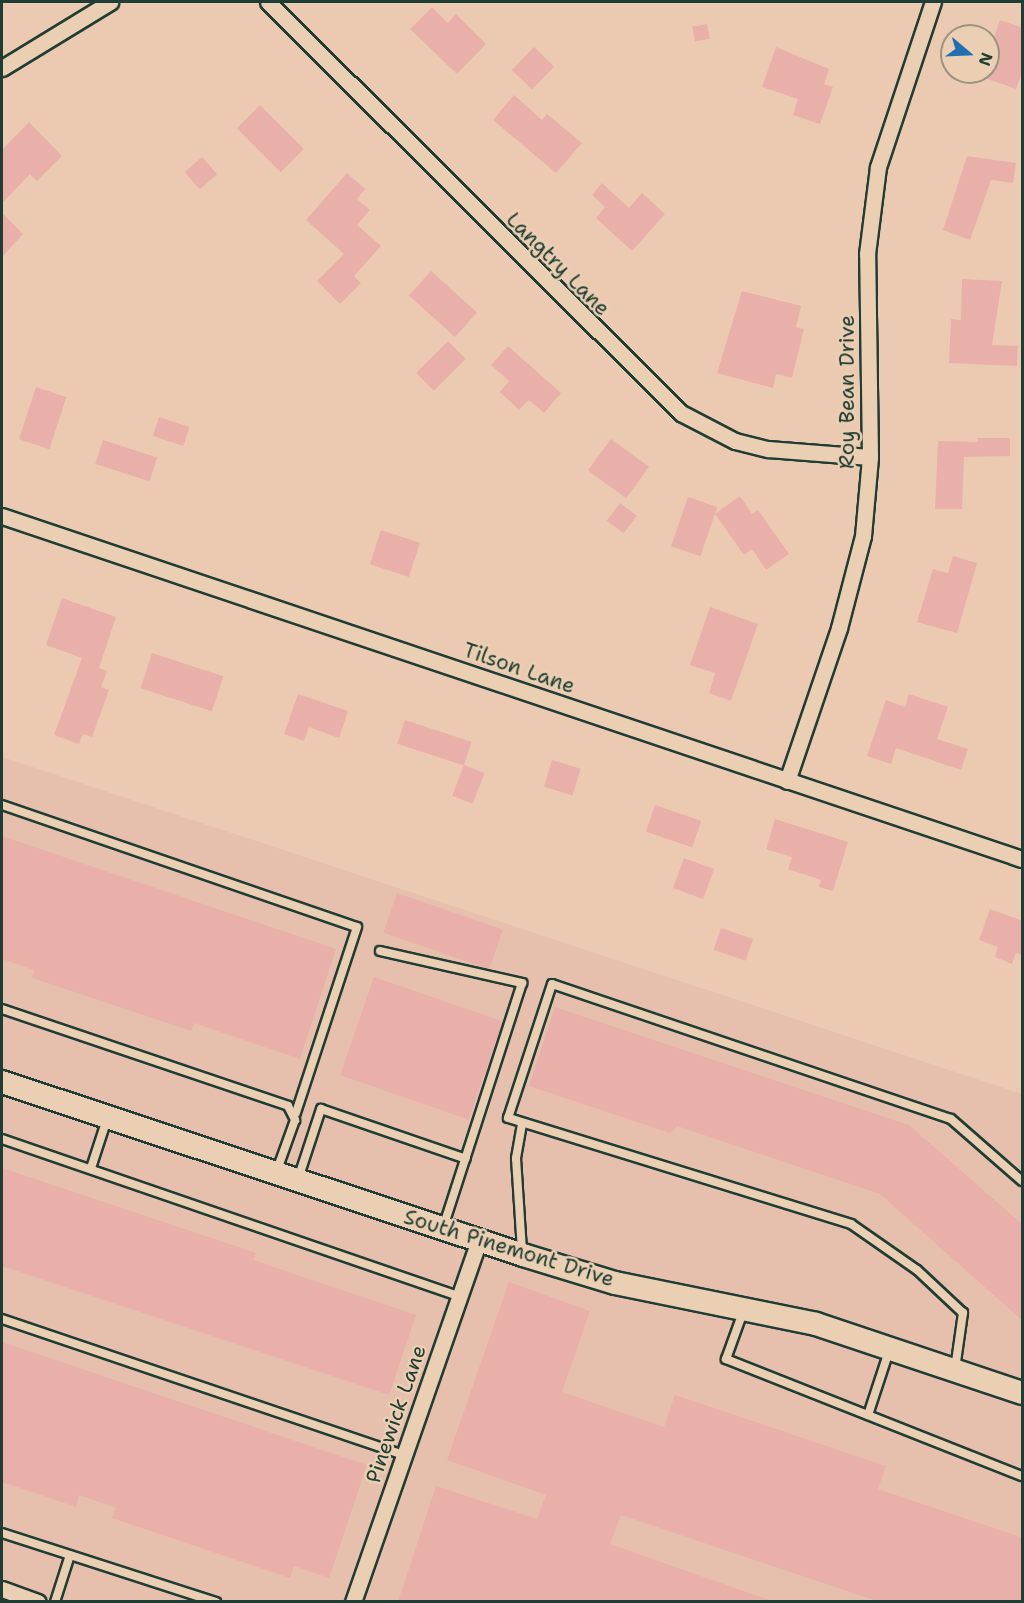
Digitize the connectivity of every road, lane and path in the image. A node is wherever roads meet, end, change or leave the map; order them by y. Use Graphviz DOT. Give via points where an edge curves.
graph roads {
  1 [pos="110,2"];
  2 [pos="268,2"];
  3 [pos="933,2"];
  4 [pos="2,68"];
  5 [pos="870,457"];
  6 [pos="2,516"];
  7 [pos="787,781"];
  8 [pos="2,805"];
  9 [pos="1023,859"];
  10 [pos="380,951"];
  11 [pos="2,1009"];
  12 [pos="2,1082"];
  13 [pos="296,1113"];
  14 [pos="108,1118"];
  15 [pos="522,1124"];
  16 [pos="2,1139"];
  17 [pos="466,1158"];
  18 [pos="91,1168"];
  19 [pos="276,1173"];
  20 [pos="298,1180"];
  21 [pos="1023,1181"];
  22 [pos="442,1228"];
  23 [pos="479,1241"];
  24 [pos="523,1255"];
  25 [pos="460,1297"];
  26 [pos="744,1308"];
  27 [pos="2,1318"];
  28 [pos="890,1349"];
  29 [pos="955,1370"];
  30 [pos="1023,1393"];
  31 [pos="868,1415"];
  32 [pos="404,1455"];
  33 [pos="1023,1476"];
  34 [pos="2,1533"];
  35 [pos="70,1555"];
  36 [pos="2,1590"];
  37 [pos="38,1602"];
  38 [pos="55,1602"];
  39 [pos="216,1602"];
  40 [pos="353,1602"];
  1 -- 4 [label="street"];
  2 -- 5 [label="street, Langtry Lane" via="681,413 735,441 768,449"];
  3 -- 5 [label="street, Roy Bean Drive" via="878,167 867,254"];
  5 -- 7 [label="street, Roy Bean Drive" via="853,582"];
  6 -- 7 [label="street, Tilson Lane"];
  7 -- 9 [label="street, Tilson Lane"];
  8 -- 13 [label="lane" via="357,927"];
  10 -- 17 [label="lane" via="522,983"];
  11 -- 13 [label="lane"];
  12 -- 14 [label="street, South Pinemont Drive"];
  13 -- 19 [label="lane"];
  14 -- 18 [label="lane"];
  14 -- 19 [label="street, South Pinemont Drive"];
  15 -- 21 [label="lane" via="508,1118 552,984 951,1119"];
  15 -- 24 [label="lane" via="516,1158"];
  15 -- 29 [label="lane" via="851,1224 917,1270 963,1312"];
  16 -- 18 [label="lane"];
  17 -- 20 [label="lane" via="321,1109"];
  17 -- 22 [label="lane"];
  18 -- 25 [label="lane"];
  19 -- 20 [label="street, South Pinemont Drive"];
  20 -- 22 [label="street, South Pinemont Drive"];
  22 -- 23 [label="street, South Pinemont Drive"];
  23 -- 24 [label="street, South Pinemont Drive"];
  23 -- 25 [label="street, Pinewick Lane"];
  24 -- 26 [label="street, South Pinemont Drive" via="615,1283"];
  25 -- 32 [label="street, Pinewick Lane"];
  26 -- 28 [label="street, South Pinemont Drive"];
  26 -- 31 [label="lane" via="726,1359"];
  27 -- 32 [label="lane"];
  28 -- 29 [label="street, South Pinemont Drive"];
  28 -- 31 [label="lane"];
  29 -- 30 [label="street, South Pinemont Drive"];
  31 -- 33 [label="lane"];
  32 -- 40 [label="street, Pinewick Lane"];
  34 -- 35 [label="lane"];
  35 -- 38 [label="lane"];
  35 -- 39 [label="lane"];
  36 -- 37 [label="street"];
}
